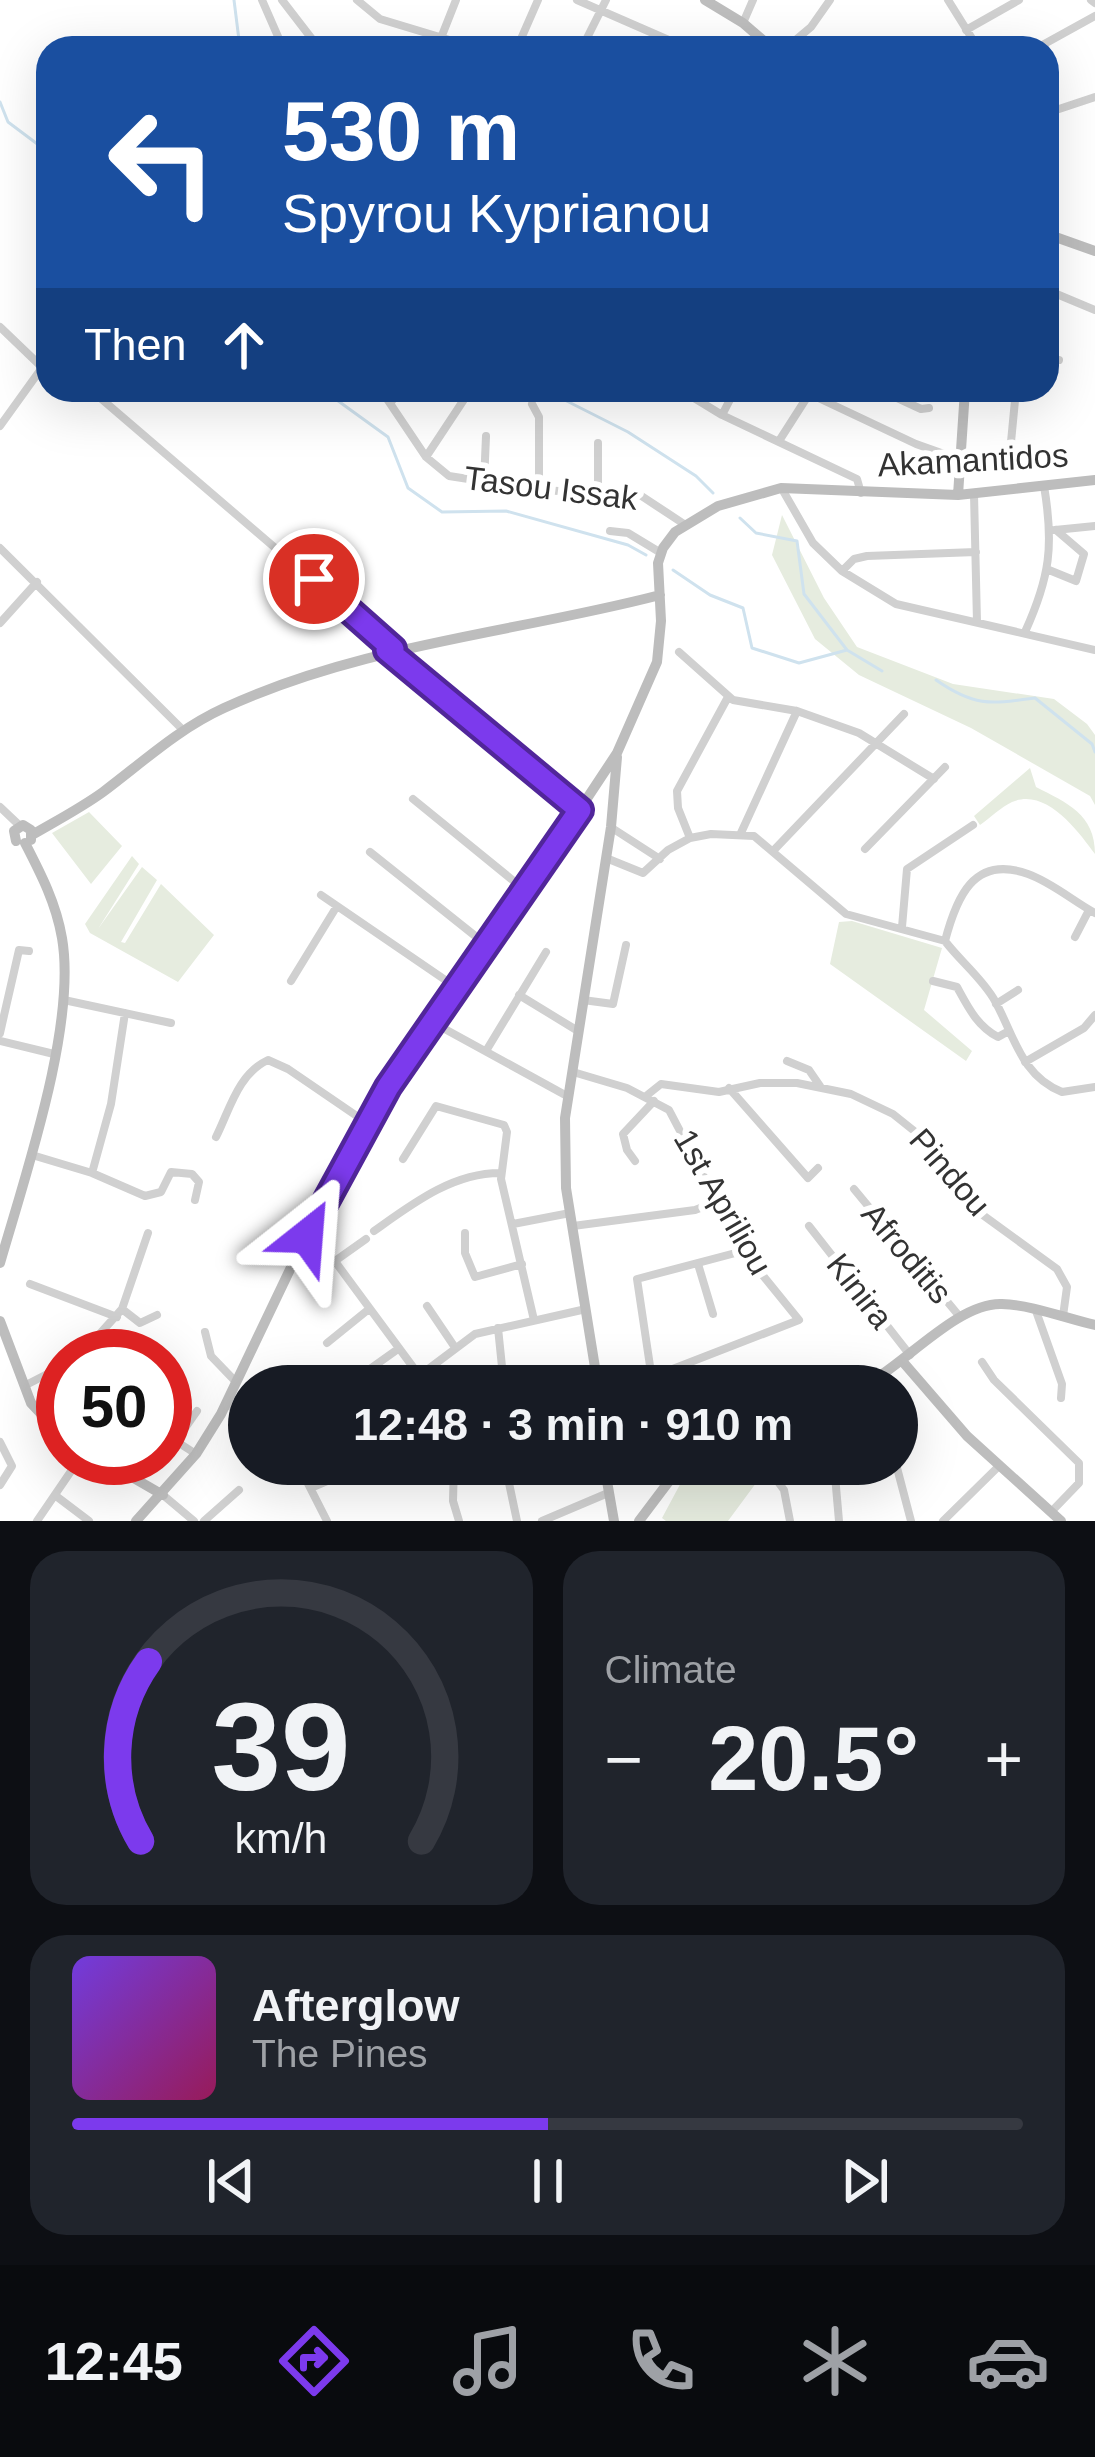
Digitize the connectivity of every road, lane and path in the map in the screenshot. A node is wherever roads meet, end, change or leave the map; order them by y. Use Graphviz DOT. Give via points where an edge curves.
graph roads {
  1 [pos="262,0"];
  2 [pos="282,0"];
  3 [pos="357,0"];
  4 [pos="378,0"];
  5 [pos="456,0"];
  6 [pos="538,0"];
  7 [pos="577,0"];
  8 [pos="606,0"];
  9 [pos="705,0"];
  10 [pos="752,0"];
  11 [pos="830,0"];
  12 [pos="948,0"];
  13 [pos="1019,0"];
  14 [pos="601,10"];
  15 [pos="369,12"];
  16 [pos="1095,16"];
  17 [pos="743,23"];
  18 [pos="967,30"];
  19 [pos="442,35"];
  20 [pos="278,36"];
  21 [pos="311,36"];
  22 [pos="522,36"];
  23 [pos="588,36"];
  24 [pos="660,36"];
  25 [pos="758,36"];
  26 [pos="801,36"];
  27 [pos="971,36"];
  28 [pos="1059,36"];
  29 [pos="1095,97"];
  30 [pos="1059,109"];
  31 [pos="1059,240"];
  32 [pos="1095,251"];
  33 [pos="1059,295"];
  34 [pos="1095,310"];
  35 [pos="0,327"];
  36 [pos="36,362"];
  37 [pos="36,382"];
  38 [pos="106,402"];
  39 [pos="391,402"];
  40 [pos="462,402"];
  41 [pos="701,402"];
  42 [pos="729,402"];
  43 [pos="804,402"];
  44 [pos="831,402"];
  45 [pos="906,402"];
  46 [pos="964,402"];
  47 [pos="1015,402"];
  48 [pos="532,404"];
  49 [pos="928,408"];
  50 [pos="722,415"];
  51 [pos="0,426"];
  52 [pos="486,436"];
  53 [pos="779,441"];
  54 [pos="1010,442"];
  55 [pos="598,443"];
  56 [pos="426,457"];
  57 [pos="961,460"];
  58 [pos="1095,479"];
  59 [pos="484,483"];
  60 [pos="1044,486"];
  61 [pos="781,488"];
  62 [pos="539,490"];
  63 [pos="598,491"];
  64 [pos="861,493"];
  65 [pos="974,494"];
  66 [pos="958,495"];
  67 [pos="684,524"];
  68 [pos="1095,526"];
  69 [pos="1054,530"];
  70 [pos="610,531"];
  71 [pos="0,548"];
  72 [pos="976,551"];
  73 [pos="661,553"];
  74 [pos="1048,570"];
  75 [pos="658,571"];
  76 [pos="842,571"];
  77 [pos="37,582"];
  78 [pos="660,595"];
  79 [pos="637,601"];
  80 [pos="661,617"];
  81 [pos="977,622"];
  82 [pos="0,623"];
  83 [pos="1025,632"];
  84 [pos="390,650"];
  85 [pos="1095,650"];
  86 [pos="679,652"];
  87 [pos="728,697"];
  88 [pos="797,711"];
  89 [pos="904,714"];
  90 [pos="183,730"];
  91 [pos="877,742"];
  92 [pos="617,753"];
  93 [pos="945,767"];
  94 [pos="934,779"];
  95 [pos="598,786"];
  96 [pos="614,798"];
  97 [pos="413,799"];
  98 [pos="0,809"];
  99 [pos="580,810"];
  100 [pos="973,825"];
  101 [pos="611,827"];
  102 [pos="23,834"];
  103 [pos="740,835"];
  104 [pos="690,838"];
  105 [pos="0,846"];
  106 [pos="865,849"];
  107 [pos="774,850"];
  108 [pos="370,852"];
  109 [pos="606,858"];
  110 [pos="660,859"];
  111 [pos="526,891"];
  112 [pos="320,895"];
  113 [pos="337,906"];
  114 [pos="1092,911"];
  115 [pos="902,927"];
  116 [pos="1075,937"];
  117 [pos="945,941"];
  118 [pos="626,945"];
  119 [pos="489,946"];
  120 [pos="28,951"];
  121 [pos="546,952"];
  122 [pos="291,981"];
  123 [pos="932,981"];
  124 [pos="457,988"];
  125 [pos="1018,990"];
  126 [pos="519,995"];
  127 [pos="64,1000"];
  128 [pos="583,1000"];
  129 [pos="996,1004"];
  130 [pos="125,1013"];
  131 [pos="1095,1015"];
  132 [pos="432,1022"];
  133 [pos="171,1023"];
  134 [pos="578,1030"];
  135 [pos="1007,1031"];
  136 [pos="0,1037"];
  137 [pos="486,1051"];
  138 [pos="53,1054"];
  139 [pos="787,1061"];
  140 [pos="1025,1062"];
  141 [pos="572,1071"];
  142 [pos="820,1086"];
  143 [pos="729,1088"];
  144 [pos="1095,1088"];
  145 [pos="567,1096"];
  146 [pos="650,1098"];
  147 [pos="367,1124"];
  148 [pos="216,1137"];
  149 [pos="30,1154"];
  150 [pos="403,1159"];
  151 [pos="635,1162"];
  152 [pos="818,1168"];
  153 [pos="92,1173"];
  154 [pos="500,1173"];
  155 [pos="854,1189"];
  156 [pos="195,1200"];
  157 [pos="716,1202"];
  158 [pos="571,1220"];
  159 [pos="512,1224"];
  160 [pos="809,1226"];
  161 [pos="5,1228"];
  162 [pos="374,1231"];
  163 [pos="148,1233"];
  164 [pos="465,1233"];
  165 [pos="307,1236"];
  166 [pos="366,1240"];
  167 [pos="743,1251"];
  168 [pos="335,1261"];
  169 [pos="0,1263"];
  170 [pos="522,1264"];
  171 [pos="698,1264"];
  172 [pos="30,1284"];
  173 [pos="427,1306"];
  174 [pos="588,1309"];
  175 [pos="370,1310"];
  176 [pos="1036,1311"];
  177 [pos="119,1313"];
  178 [pos="713,1314"];
  179 [pos="157,1315"];
  180 [pos="960,1317"];
  181 [pos="1062,1317"];
  182 [pos="533,1320"];
  183 [pos="1095,1325"];
  184 [pos="1,1328"];
  185 [pos="498,1328"];
  186 [pos="106,1329"];
  187 [pos="205,1332"];
  188 [pos="327,1343"];
  189 [pos="454,1346"];
  190 [pos="398,1349"];
  191 [pos="907,1359"];
  192 [pos="982,1362"];
  193 [pos="244,1365"];
  194 [pos="376,1365"];
  195 [pos="410,1365"];
  196 [pos="432,1365"];
  197 [pos="502,1365"];
  198 [pos="595,1365"];
  199 [pos="650,1365"];
  200 [pos="692,1365"];
  201 [pos="897,1365"];
  202 [pos="228,1374"];
  203 [pos="36,1380"];
  204 [pos="24,1386"];
  205 [pos="1061,1398"];
  206 [pos="228,1400"];
  207 [pos="226,1404"];
  208 [pos="36,1411"];
  209 [pos="197,1411"];
  210 [pos="192,1418"];
  211 [pos="0,1442"];
  212 [pos="192,1451"];
  213 [pos="196,1454"];
  214 [pos="1000,1465"];
  215 [pos="0,1485"];
  216 [pos="63,1485"];
  217 [pos="146,1485"];
  218 [pos="317,1485"];
  219 [pos="453,1485"];
  220 [pos="509,1485"];
  221 [pos="607,1485"];
  222 [pos="668,1485"];
  223 [pos="780,1485"];
  224 [pos="836,1485"];
  225 [pos="902,1485"];
  226 [pos="312,1487"];
  227 [pos="239,1490"];
  228 [pos="608,1492"];
  229 [pos="163,1495"];
  230 [pos="56,1496"];
  231 [pos="1057,1516"];
  232 [pos="614,1519"];
  233 [pos="646,1519"];
  234 [pos="37,1521"];
  235 [pos="89,1521"];
  236 [pos="136,1521"];
  237 [pos="194,1521"];
  238 [pos="204,1521"];
  239 [pos="327,1521"];
  240 [pos="459,1521"];
  241 [pos="517,1521"];
  242 [pos="542,1521"];
  243 [pos="790,1521"];
  244 [pos="839,1521"];
  245 [pos="911,1521"];
  246 [pos="943,1521"];
  1 -- 20 [label="street"];
  2 -- 21 [label="street"];
  3 -- 15 [label="street"];
  4 -- 15 [label="street"];
  5 -- 19 [label="street"];
  6 -- 22 [label="street"];
  7 -- 14 [label="street"];
  8 -- 14 [label="street"];
  9 -- 17 [label="main road"];
  10 -- 17 [label="street"];
  11 -- 26 [label="street"];
  12 -- 18 [label="street"];
  13 -- 18 [label="street"];
  14 -- 23 [label="street"];
  14 -- 24 [label="street"];
  15 -- 19 [label="street"];
  16 -- 28 [label="street"];
  17 -- 25 [label="main road"];
  18 -- 27 [label="street"];
  29 -- 30 [label="street"];
  31 -- 32 [label="main road"];
  33 -- 34 [label="street"];
  35 -- 36 [label="street"];
  37 -- 51 [label="street"];
  38 -- 84 [label="street"];
  39 -- 56 [label="street, Tasou Issak"];
  40 -- 56 [label="street"];
  41 -- 50 [label="street"];
  42 -- 50 [label="street"];
  43 -- 53 [label="street"];
  44 -- 57 [label="street"];
  45 -- 49 [label="street"];
  46 -- 57 [label="main road"];
  47 -- 54 [label="street"];
  48 -- 62 [label="street"];
  50 -- 53 [label="street"];
  52 -- 59 [label="street"];
  53 -- 64 [label="street" via="857,478"];
  55 -- 63 [label="street"];
  56 -- 59 [label="street, Tasou Issak" via="449,476"];
  57 -- 66 [label="main road"];
  58 -- 60 [label="main road, Akamantidos"];
  59 -- 62 [label="street, Tasou Issak"];
  60 -- 65 [label="main road, Akamantidos"];
  60 -- 69 [label="street"];
  61 -- 64 [label="main road, Akamantidos"];
  61 -- 67 [label="main road"];
  61 -- 76 [label="street" via="797,520"];
  62 -- 63 [label="street, Tasou Issak"];
  63 -- 67 [label="street, Tasou Issak" via="647,497"];
  64 -- 66 [label="main road, Akamantidos"];
  65 -- 66 [label="main road, Akamantidos"];
  65 -- 72 [label="street"];
  67 -- 73 [label="main road"];
  68 -- 69 [label="street"];
  69 -- 74 [label="street"];
  69 -- 74 [label="street" via="1084,554 1076,581"];
  70 -- 73 [label="street"];
  71 -- 77 [label="street"];
  72 -- 76 [label="street" via="867,556"];
  72 -- 81 [label="street"];
  73 -- 75 [label="main road"];
  74 -- 83 [label="street"];
  75 -- 78 [label="main road"];
  75 -- 79 [label="main road"];
  76 -- 81 [label="street" via="896,604"];
  77 -- 82 [label="street"];
  77 -- 90 [label="street"];
  78 -- 79 [label="main road"];
  78 -- 80 [label="main road"];
  79 -- 80 [label="main road" via="654,604"];
  79 -- 84 [label="main road"];
  80 -- 92 [label="main road" via="653,674"];
  81 -- 83 [label="street"];
  83 -- 85 [label="street"];
  84 -- 90 [label="main road" via="242,700"];
  84 -- 99 [label="street"];
  86 -- 87 [label="street"];
  87 -- 88 [label="street"];
  87 -- 104 [label="street" via="677,791"];
  88 -- 91 [label="street"];
  88 -- 103 [label="street"];
  89 -- 91 [label="street"];
  90 -- 102 [label="main road" via="94,799"];
  91 -- 94 [label="street"];
  91 -- 107 [label="street"];
  92 -- 95 [label="main road"];
  92 -- 96 [label="main road"];
  93 -- 94 [label="street"];
  94 -- 106 [label="street"];
  95 -- 96 [label="main road"];
  95 -- 99 [label="main road"];
  96 -- 101 [label="main road"];
  97 -- 111 [label="street"];
  98 -- 102 [label="street"];
  99 -- 111 [label="main road"];
  100 -- 115 [label="street" via="907,869"];
  101 -- 109 [label="main road"];
  101 -- 110 [label="street"];
  102 -- 105 [label="main road"];
  102 -- 127 [label="main road" via="50,893 64,952"];
  103 -- 104 [label="street"];
  103 -- 107 [label="street"];
  104 -- 110 [label="street"];
  107 -- 115 [label="street" via="846,914"];
  108 -- 119 [label="street"];
  109 -- 110 [label="street" via="643,873"];
  109 -- 128 [label="main road"];
  111 -- 119 [label="main road"];
  112 -- 113 [label="street"];
  113 -- 122 [label="street"];
  113 -- 124 [label="street"];
  114 -- 116 [label="street"];
  114 -- 117 [label="street" via="1027,873 1000,871 970,882 957,898"];
  115 -- 117 [label="street"];
  117 -- 129 [label="street"];
  118 -- 128 [label="street" via="613,1004"];
  119 -- 124 [label="main road"];
  120 -- 136 [label="street" via="19,950"];
  121 -- 126 [label="street"];
  123 -- 135 [label="street" via="956,987 990,1033"];
  124 -- 132 [label="main road"];
  125 -- 129 [label="street"];
  126 -- 134 [label="street"];
  126 -- 137 [label="street"];
  127 -- 130 [label="street"];
  127 -- 138 [label="main road"];
  128 -- 134 [label="main road"];
  129 -- 135 [label="street"];
  130 -- 133 [label="street"];
  130 -- 153 [label="street"];
  131 -- 140 [label="street"];
  132 -- 137 [label="street"];
  132 -- 147 [label="main road"];
  134 -- 141 [label="main road"];
  135 -- 140 [label="street"];
  136 -- 138 [label="street"];
  137 -- 145 [label="street"];
  138 -- 149 [label="main road"];
  139 -- 142 [label="street" via="809,1070"];
  140 -- 144 [label="street" via="1052,1088"];
  141 -- 145 [label="main road"];
  141 -- 146 [label="street, 1st Apriliou"];
  142 -- 143 [label="street, Pindou"];
  142 -- 181 [label="street, Pindou" via="868,1101 930,1142 980,1213 1062,1276"];
  143 -- 146 [label="street, Pindou" via="661,1084"];
  143 -- 152 [label="street" via="808,1178"];
  145 -- 158 [label="main road"];
  146 -- 151 [label="street" via="623,1134"];
  146 -- 157 [label="street, 1st Apriliou" via="672,1114"];
  147 -- 148 [label="street" via="268,1060 234,1094"];
  147 -- 165 [label="main road"];
  149 -- 153 [label="street"];
  149 -- 161 [label="main road"];
  150 -- 154 [label="street" via="430,1109 440,1106 504,1125"];
  153 -- 156 [label="street" via="150,1196 171,1172 193,1174"];
  154 -- 159 [label="street"];
  154 -- 162 [label="street" via="430,1193"];
  155 -- 180 [label="street, Afroditis"];
  157 -- 158 [label="street"];
  157 -- 167 [label="street, 1st Apriliou"];
  158 -- 159 [label="street"];
  158 -- 174 [label="main road"];
  159 -- 170 [label="street"];
  160 -- 191 [label="street, Kinira"];
  161 -- 169 [label="main road"];
  163 -- 177 [label="street"];
  164 -- 170 [label="street" via="475,1277"];
  165 -- 168 [label="street"];
  165 -- 193 [label="main road"];
  166 -- 168 [label="street"];
  167 -- 171 [label="street"];
  167 -- 200 [label="street, 1st Apriliou" via="799,1320"];
  168 -- 175 [label="street"];
  170 -- 182 [label="street"];
  171 -- 178 [label="street"];
  171 -- 199 [label="street" via="637,1279"];
  172 -- 177 [label="street"];
  173 -- 189 [label="street"];
  174 -- 182 [label="street"];
  174 -- 198 [label="main road"];
  175 -- 188 [label="street"];
  175 -- 190 [label="street"];
  176 -- 180 [label="main road" via="1000,1304"];
  176 -- 181 [label="main road"];
  176 -- 205 [label="street"];
  177 -- 179 [label="street" via="140,1323"];
  177 -- 186 [label="street"];
  180 -- 191 [label="main road"];
  181 -- 183 [label="main road"];
  182 -- 185 [label="street"];
  184 -- 204 [label="main road"];
  185 -- 189 [label="street"];
  185 -- 197 [label="street"];
  187 -- 202 [label="street" via="211,1356"];
  189 -- 196 [label="street"];
  190 -- 194 [label="street"];
  190 -- 195 [label="street"];
  191 -- 201 [label="main road"];
  191 -- 214 [label="main road"];
  192 -- 231 [label="street" via="1079,1462 1079,1483"];
  203 -- 204 [label="street"];
  204 -- 208 [label="main road"];
  206 -- 207 [label="main road"];
  207 -- 213 [label="main road"];
  209 -- 210 [label="street"];
  211 -- 215 [label="street" via="12,1466"];
  212 -- 213 [label="street"];
  213 -- 229 [label="main road"];
  214 -- 231 [label="main road"];
  214 -- 246 [label="street"];
  216 -- 230 [label="street"];
  217 -- 229 [label="main road"];
  218 -- 226 [label="street"];
  219 -- 240 [label="street"];
  220 -- 241 [label="street"];
  221 -- 228 [label="main road"];
  222 -- 233 [label="main road"];
  223 -- 243 [label="street"];
  224 -- 244 [label="street"];
  225 -- 245 [label="street"];
  226 -- 239 [label="street"];
  227 -- 238 [label="street"];
  228 -- 232 [label="main road"];
  228 -- 242 [label="street"];
  229 -- 236 [label="main road"];
  229 -- 237 [label="street"];
  230 -- 234 [label="street"];
  230 -- 235 [label="street"];
  232 -- 233 [label="main road"];
}
